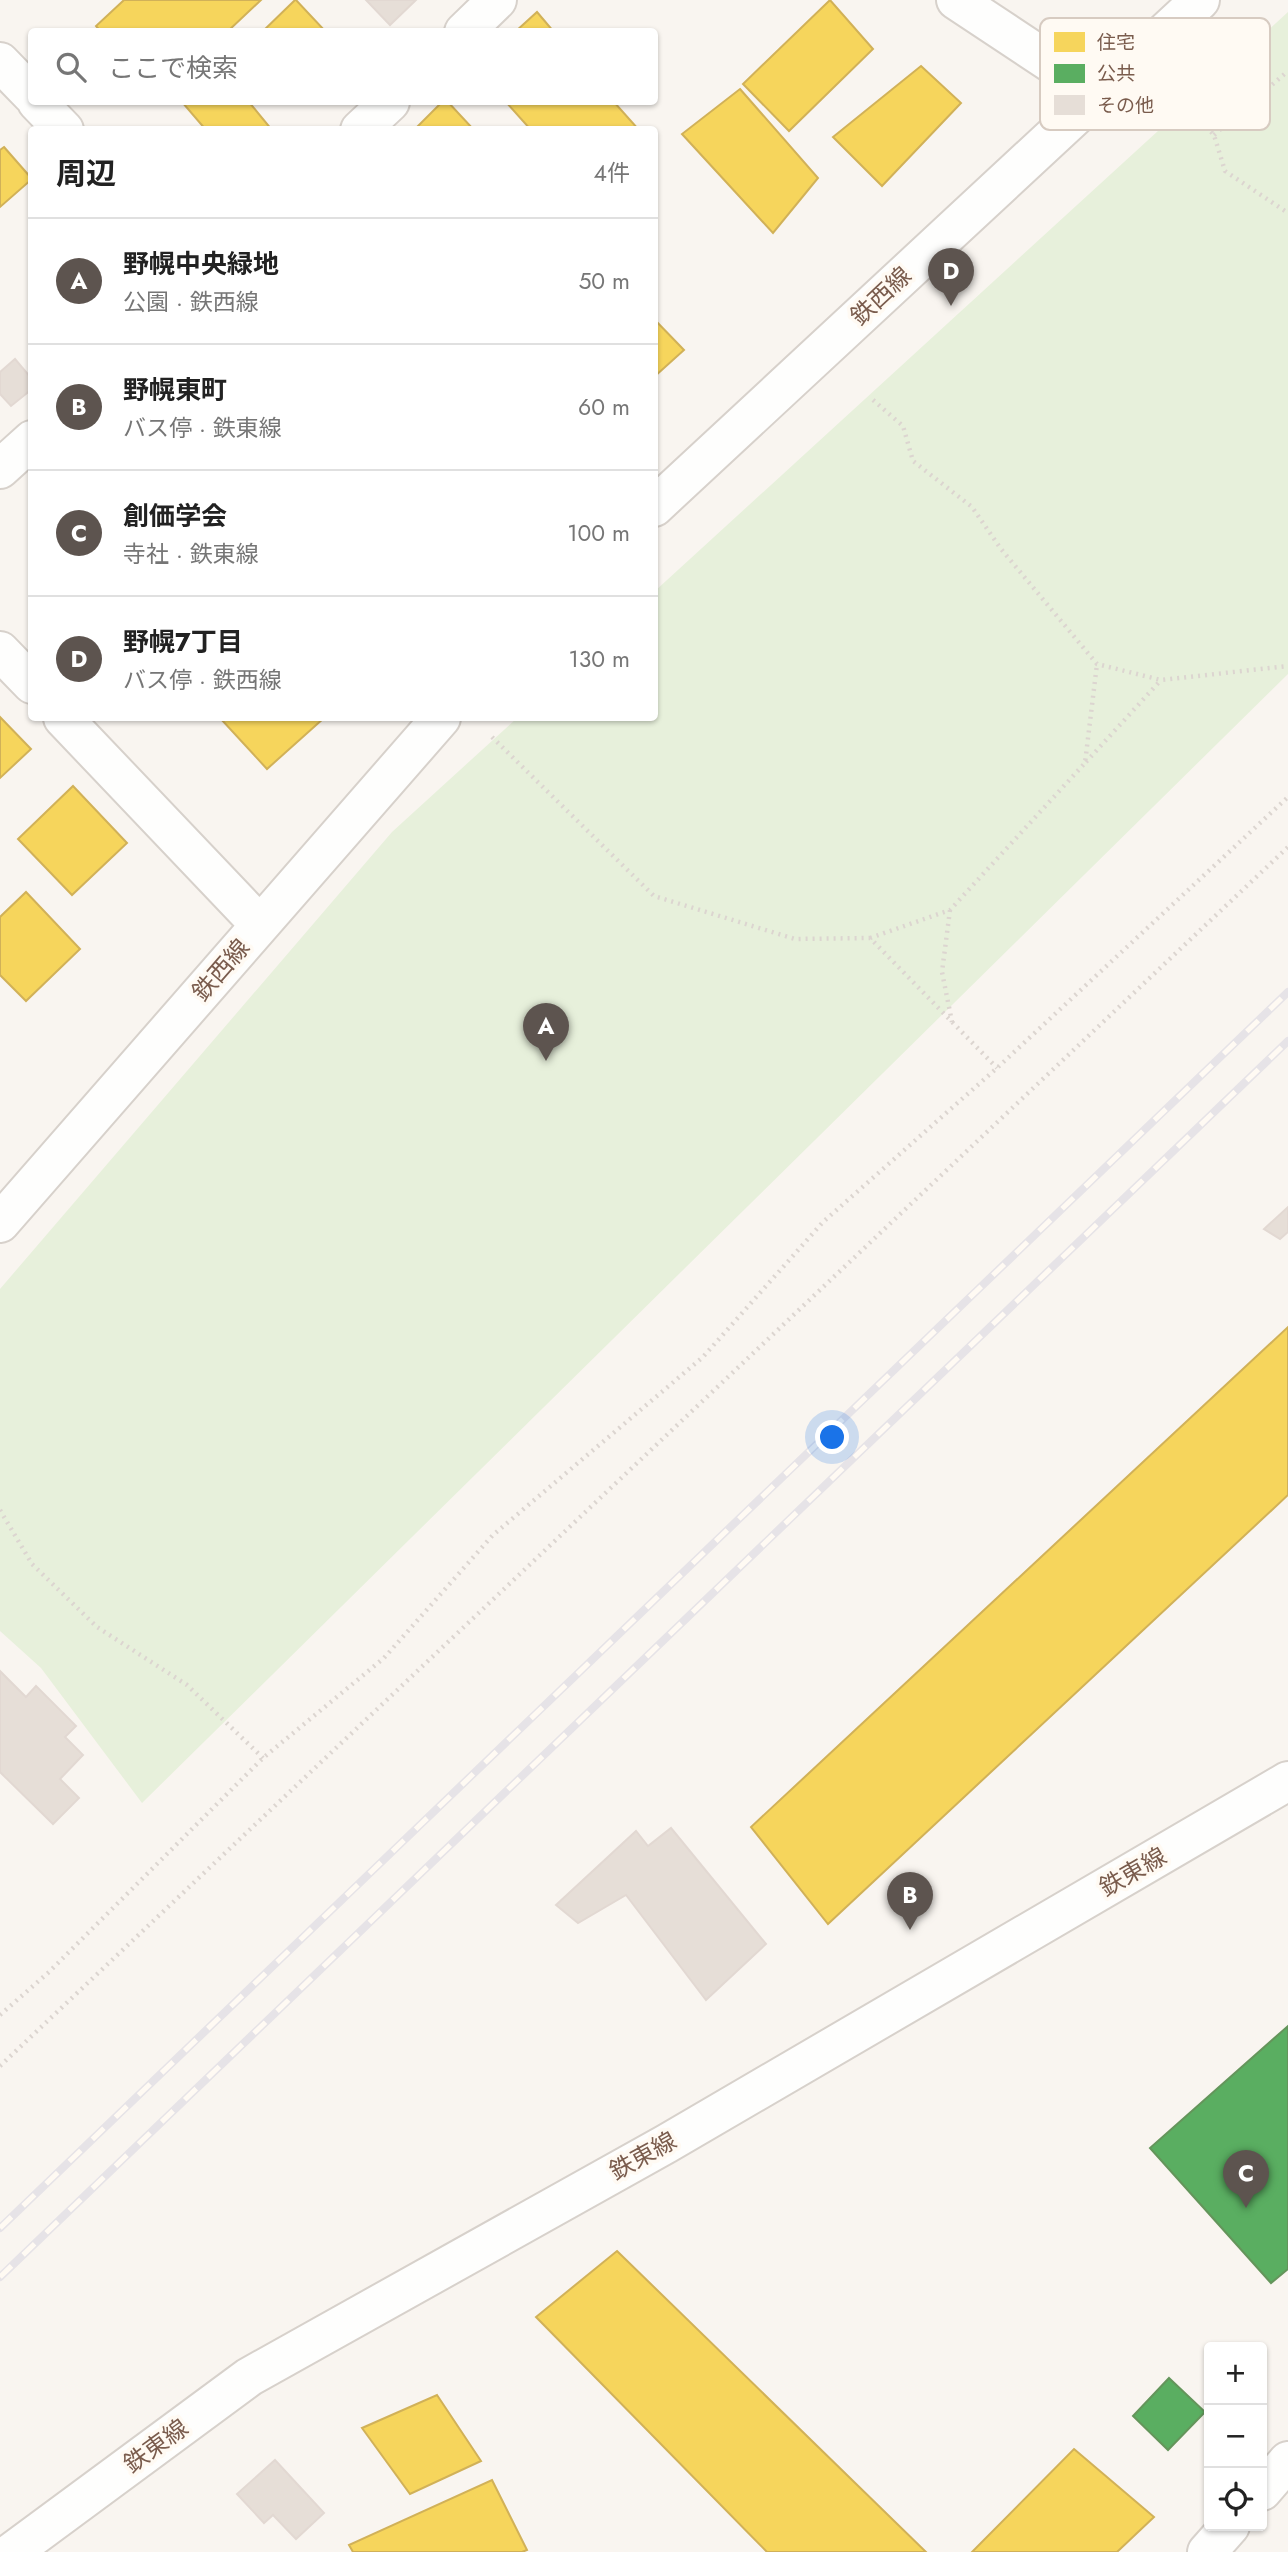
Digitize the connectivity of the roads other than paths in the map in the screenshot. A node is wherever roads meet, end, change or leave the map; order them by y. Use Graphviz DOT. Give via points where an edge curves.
graph roads {
  1 [pos="497,0"];
  2 [pos="956,0"];
  3 [pos="1200,0"];
  4 [pos="1180,18"];
  5 [pos="468,28"];
  6 [pos="1040,56"];
  7 [pos="0,62"];
  8 [pos="28,91"];
  9 [pos="40,105"];
  10 [pos="387,105"];
  11 [pos="60,126"];
  12 [pos="364,126"];
  13 [pos="1059,130"];
  14 [pos="28,444"];
  15 [pos="0,469"];
  16 [pos="658,503"];
  17 [pos="0,650"];
  18 [pos="28,680"];
  19 [pos="66,721"];
  20 [pos="438,721"];
  21 [pos="260,925"];
  22 [pos="0,1223"];
  23 [pos="1288,1781"];
  24 [pos="1288,2461"];
  25 [pos="1267,2485"];
  26 [pos="1226,2531"];
  27 [pos="12,2552"];
  28 [pos="1207,2552"];
  1 -- 5 [label="street"];
  2 -- 6 [label="street"];
  3 -- 4 [label="street, 鉄西線"];
  7 -- 8 [label="street"];
  9 -- 11 [label="street"];
  10 -- 12 [label="street"];
  13 -- 16 [label="street, 鉄西線"];
  14 -- 15 [label="street"];
  17 -- 18 [label="street"];
  19 -- 21 [label="street"];
  20 -- 21 [label="street, 鉄西線"];
  21 -- 22 [label="street, 鉄西線"];
  23 -- 27 [label="street, 鉄東線" via="678,2137 249,2378"];
  24 -- 25 [label="street"];
  26 -- 28 [label="street"];
}
